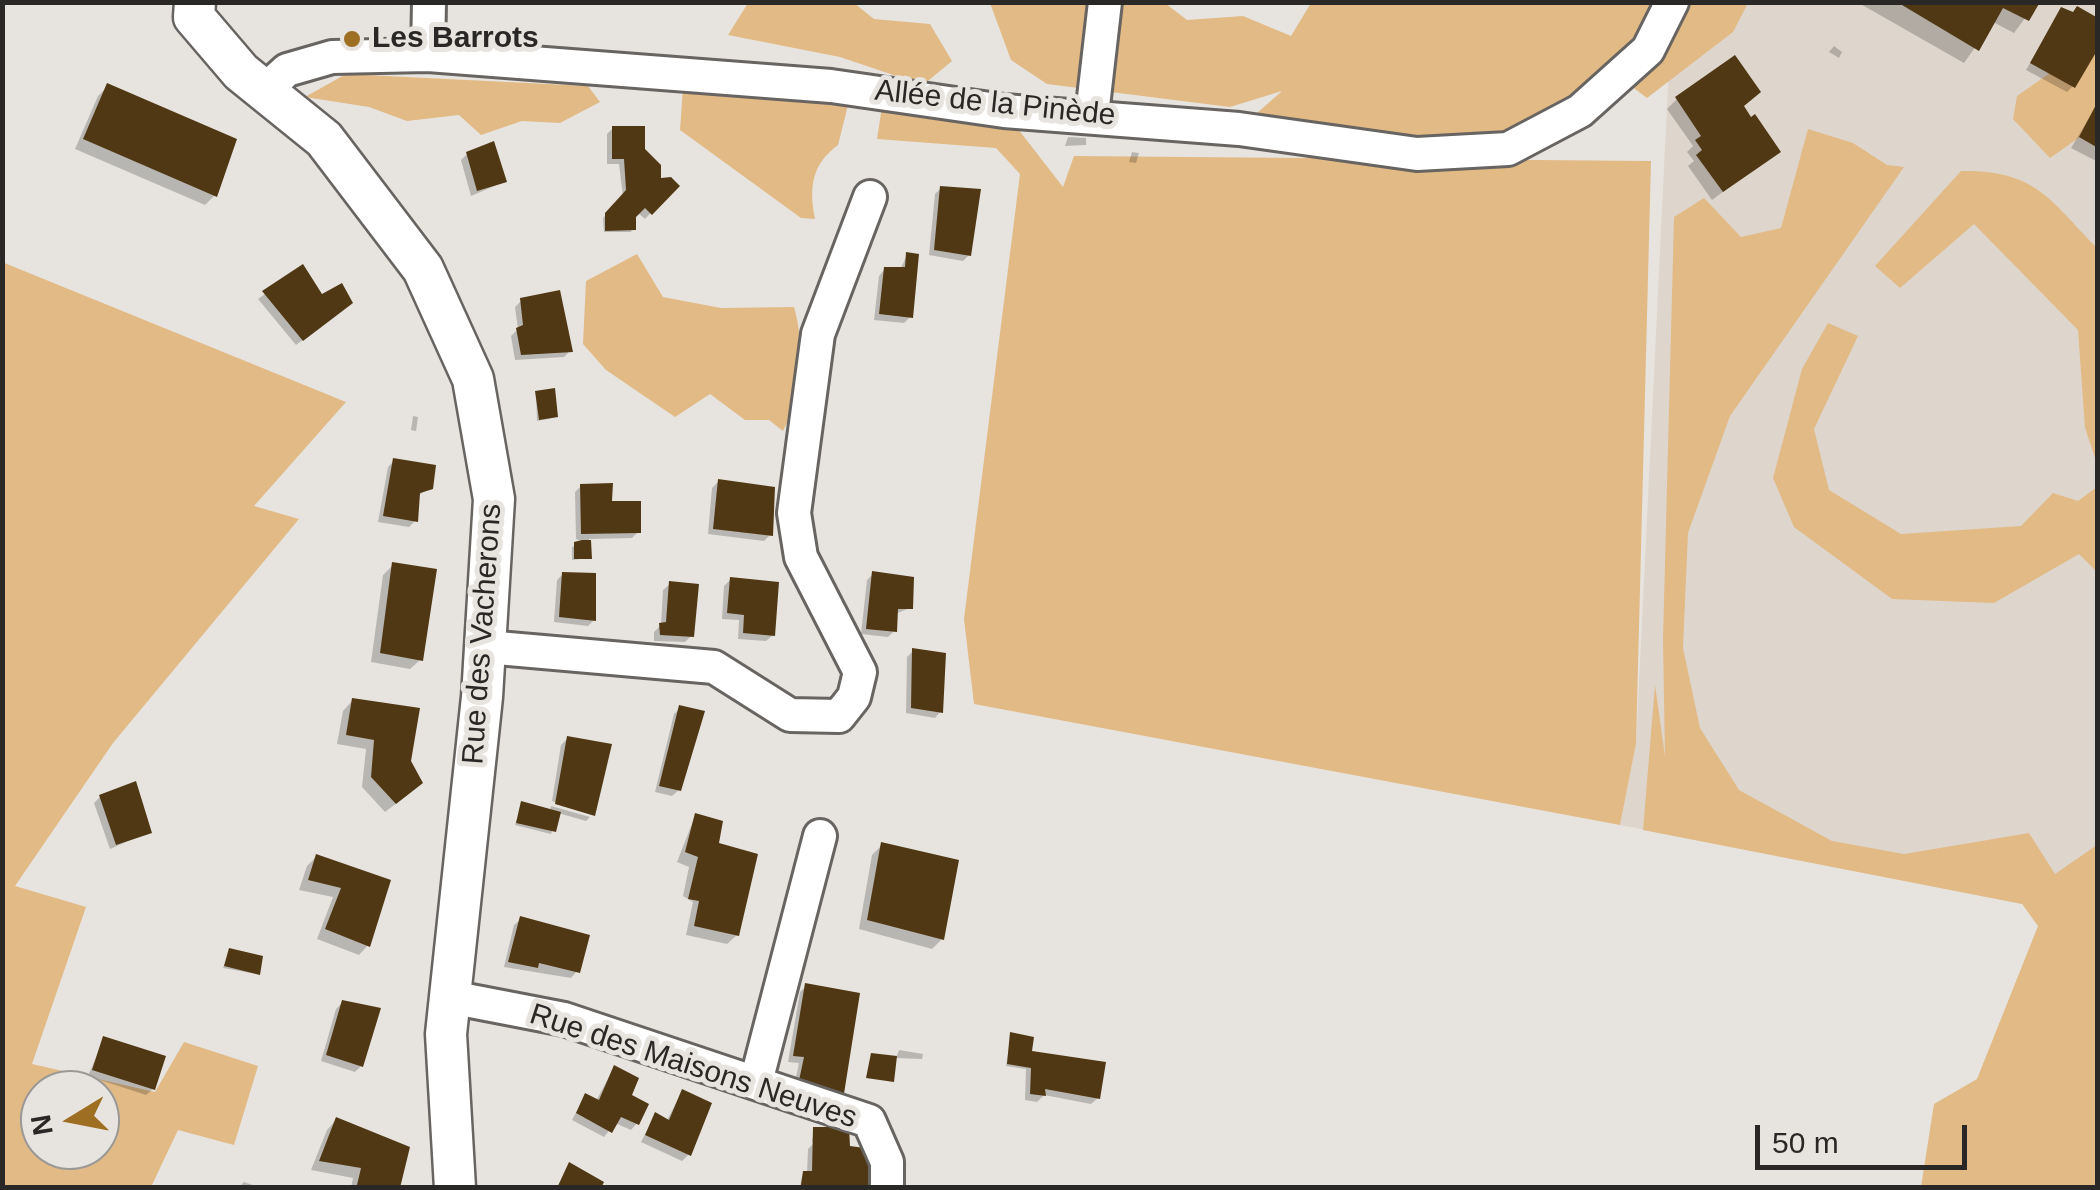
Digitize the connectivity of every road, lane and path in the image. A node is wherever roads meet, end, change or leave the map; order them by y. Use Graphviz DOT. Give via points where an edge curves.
graph roads {
  1 [pos="195,2"];
  2 [pos="429,2"];
  3 [pos="1104,2"];
  4 [pos="1672,2"];
  5 [pos="428,55"];
  6 [pos="264,90"];
  7 [pos="1092,115"];
  8 [pos="870,197"];
  9 [pos="486,647"];
  10 [pos="820,836"];
  11 [pos="450,997"];
  12 [pos="756,1082"];
  13 [pos="456,1188"];
  14 [pos="888,1188"];
  1 -- 6 [label="street, Rue des Vacherons" via="194,17"];
  2 -- 5 [label="street"];
  3 -- 7 [label="street"];
  4 -- 7 [label="street, Allée de la Pinède" via="1648,50 1580,111 1508,148 1417,154"];
  5 -- 6 [label="street, Allée de la Pinède" via="332,57 287,70"];
  5 -- 7 [label="street, Allée de la Pinède" via="794,83 1004,111"];
  6 -- 9 [label="street, Rue des Vacherons" via="324,139 423,270 472,380 494,499"];
  8 -- 9 [label="street" via="818,334 794,512 801,556 860,672 854,697 839,716 790,715 714,668"];
  9 -- 11 [label="street, Rue des Vacherons"];
  10 -- 12 [label="street"];
  11 -- 12 [label="street, Rue des Maisons Neuves" via="564,1019"];
  11 -- 13 [label="street, Rue des Vacherons" via="446,1034"];
  12 -- 14 [label="street, Rue des Maisons Neuves" via="869,1121 887,1162"];
}
